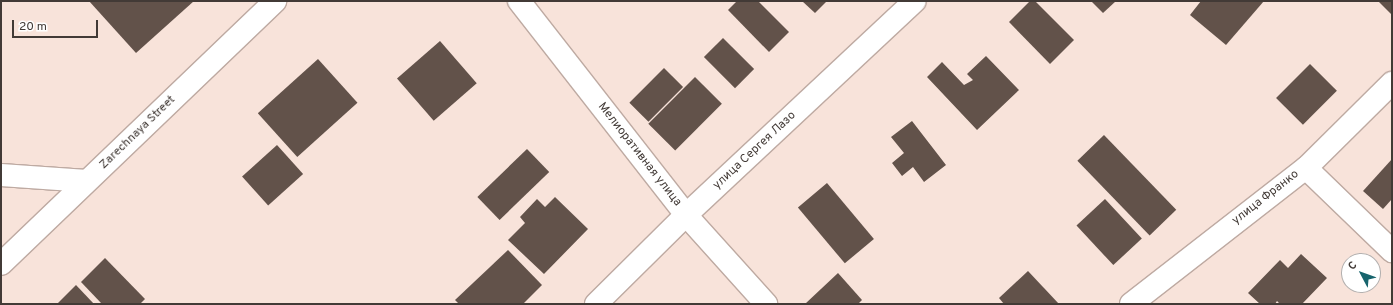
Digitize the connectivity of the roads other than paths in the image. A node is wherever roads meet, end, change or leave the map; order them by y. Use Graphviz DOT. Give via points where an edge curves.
graph roads {
  1 [pos="275,1"];
  2 [pos="519,1"];
  3 [pos="915,1"];
  4 [pos="1392,83"];
  5 [pos="1306,168"];
  6 [pos="1,175"];
  7 [pos="88,181"];
  8 [pos="686,215"];
  9 [pos="1392,251"];
  10 [pos="1,264"];
  11 [pos="596,304"];
  12 [pos="766,304"];
  13 [pos="1131,304"];
  1 -- 7 [label="street, Zarechnaya Street"];
  2 -- 8 [label="street, Мелиоративная улица"];
  3 -- 8 [label="street, улица Сергея Лазо"];
  4 -- 5 [label="street, улица Франко"];
  5 -- 9 [label="street"];
  5 -- 13 [label="street, улица Франко"];
  6 -- 7 [label="street"];
  7 -- 10 [label="street, Zarechnaya Street"];
  8 -- 11 [label="street, улица Сергея Лазо"];
  8 -- 12 [label="street, Мелиоративная улица"];
}
